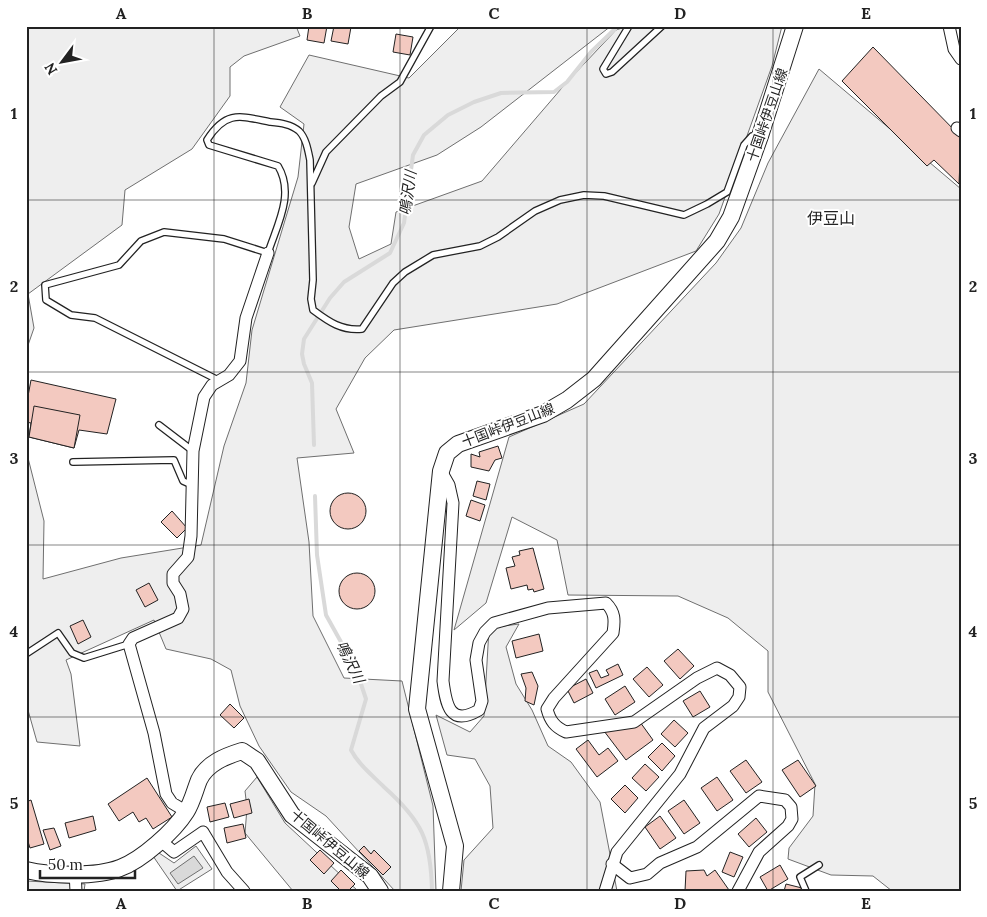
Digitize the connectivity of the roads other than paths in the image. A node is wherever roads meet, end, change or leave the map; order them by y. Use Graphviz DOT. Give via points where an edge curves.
graph roads {
  1 [pos="431,26"];
  2 [pos="628,26"];
  3 [pos="662,26"];
  4 [pos="795,26"];
  5 [pos="949,26"];
  6 [pos="961,59"];
  7 [pos="760,136"];
  8 [pos="311,186"];
  9 [pos="268,253"];
  10 [pos="220,381"];
  11 [pos="159,425"];
  12 [pos="193,451"];
  13 [pos="73,462"];
  14 [pos="441,471"];
  15 [pos="192,485"];
  16 [pos="129,644"];
  17 [pos="26,654"];
  18 [pos="187,812"];
  19 [pos="160,841"];
  20 [pos="612,864"];
  21 [pos="819,865"];
  22 [pos="26,870"];
  23 [pos="75,873"];
  24 [pos="76,891"];
  25 [pos="244,891"];
  26 [pos="380,891"];
  27 [pos="451,891"];
  28 [pos="605,891"];
  29 [pos="738,891"];
  30 [pos="806,891"];
  1 -- 8 [label="lane" via="400,82 381,96 326,152"];
  2 -- 3 [label="lane" via="603,69 606,74"];
  4 -- 7 [label="main road, 十国峠伊豆山線"];
  5 -- 6 [label="street" via="954,49"];
  7 -- 8 [label="lane" via="752,136 744,145 727,192 707,204 684,214 604,196 584,195 560,200 535,210 480,246 433,255 404,272 362,329 339,327 314,310 311,299"];
  7 -- 14 [label="main road, 十国峠伊豆山線" via="731,217 717,241 594,379 544,414 458,444 447,453"];
  8 -- 9 [label="lane" via="306,143 300,132 288,125 238,115 213,130 207,140 209,146 278,166 285,178 287,194"];
  9 -- 10 [label="street" via="246,318 240,361"];
  9 -- 10 [label="lane" via="224,239 164,232 141,240 118,265 45,285 46,300 71,315 95,318"];
  10 -- 12 [label="street" via="212,385 204,397"];
  11 -- 12 [label="lane"];
  12 -- 15 [label="street"];
  13 -- 15 [label="lane" via="174,460 183,481"];
  14 -- 20 [label="street" via="449,485 453,503 442,681 445,702 452,712 460,717 479,710 482,701 476,660 485,632 494,623 548,608 606,603 613,610 615,622 613,633 547,709 557,728 566,732 634,722 697,678 717,668 730,675 740,687 739,697 733,706 704,728 680,774 622,845"];
  14 -- 27 [label="main road, 十国峠伊豆山線" via="417,709 456,846"];
  15 -- 16 [label="street" via="188,557 173,574 173,584 180,594 183,609 178,618 133,638"];
  16 -- 17 [label="lane" via="84,658 72,653 58,633"];
  16 -- 18 [label="street" via="154,733 166,794 172,803"];
  18 -- 19 [label="main road, 十国峠伊豆山線"];
  18 -- 26 [label="main road, 十国峠伊豆山線" via="201,777 221,758 242,751 257,762 292,815 370,876"];
  19 -- 23 [label="main road, 十国峠伊豆山線" via="122,868 104,873"];
  19 -- 25 [label="street" via="174,852 203,832 227,872"];
  20 -- 28 [label="street"];
  20 -- 29 [label="street" via="630,878 647,874 660,862 697,847 759,796 786,800 791,807 792,819 759,852"];
  21 -- 30 [label="lane" via="800,877"];
  22 -- 23 [label="main road, 十国峠伊豆山線"];
  23 -- 24 [label="street"];
}
